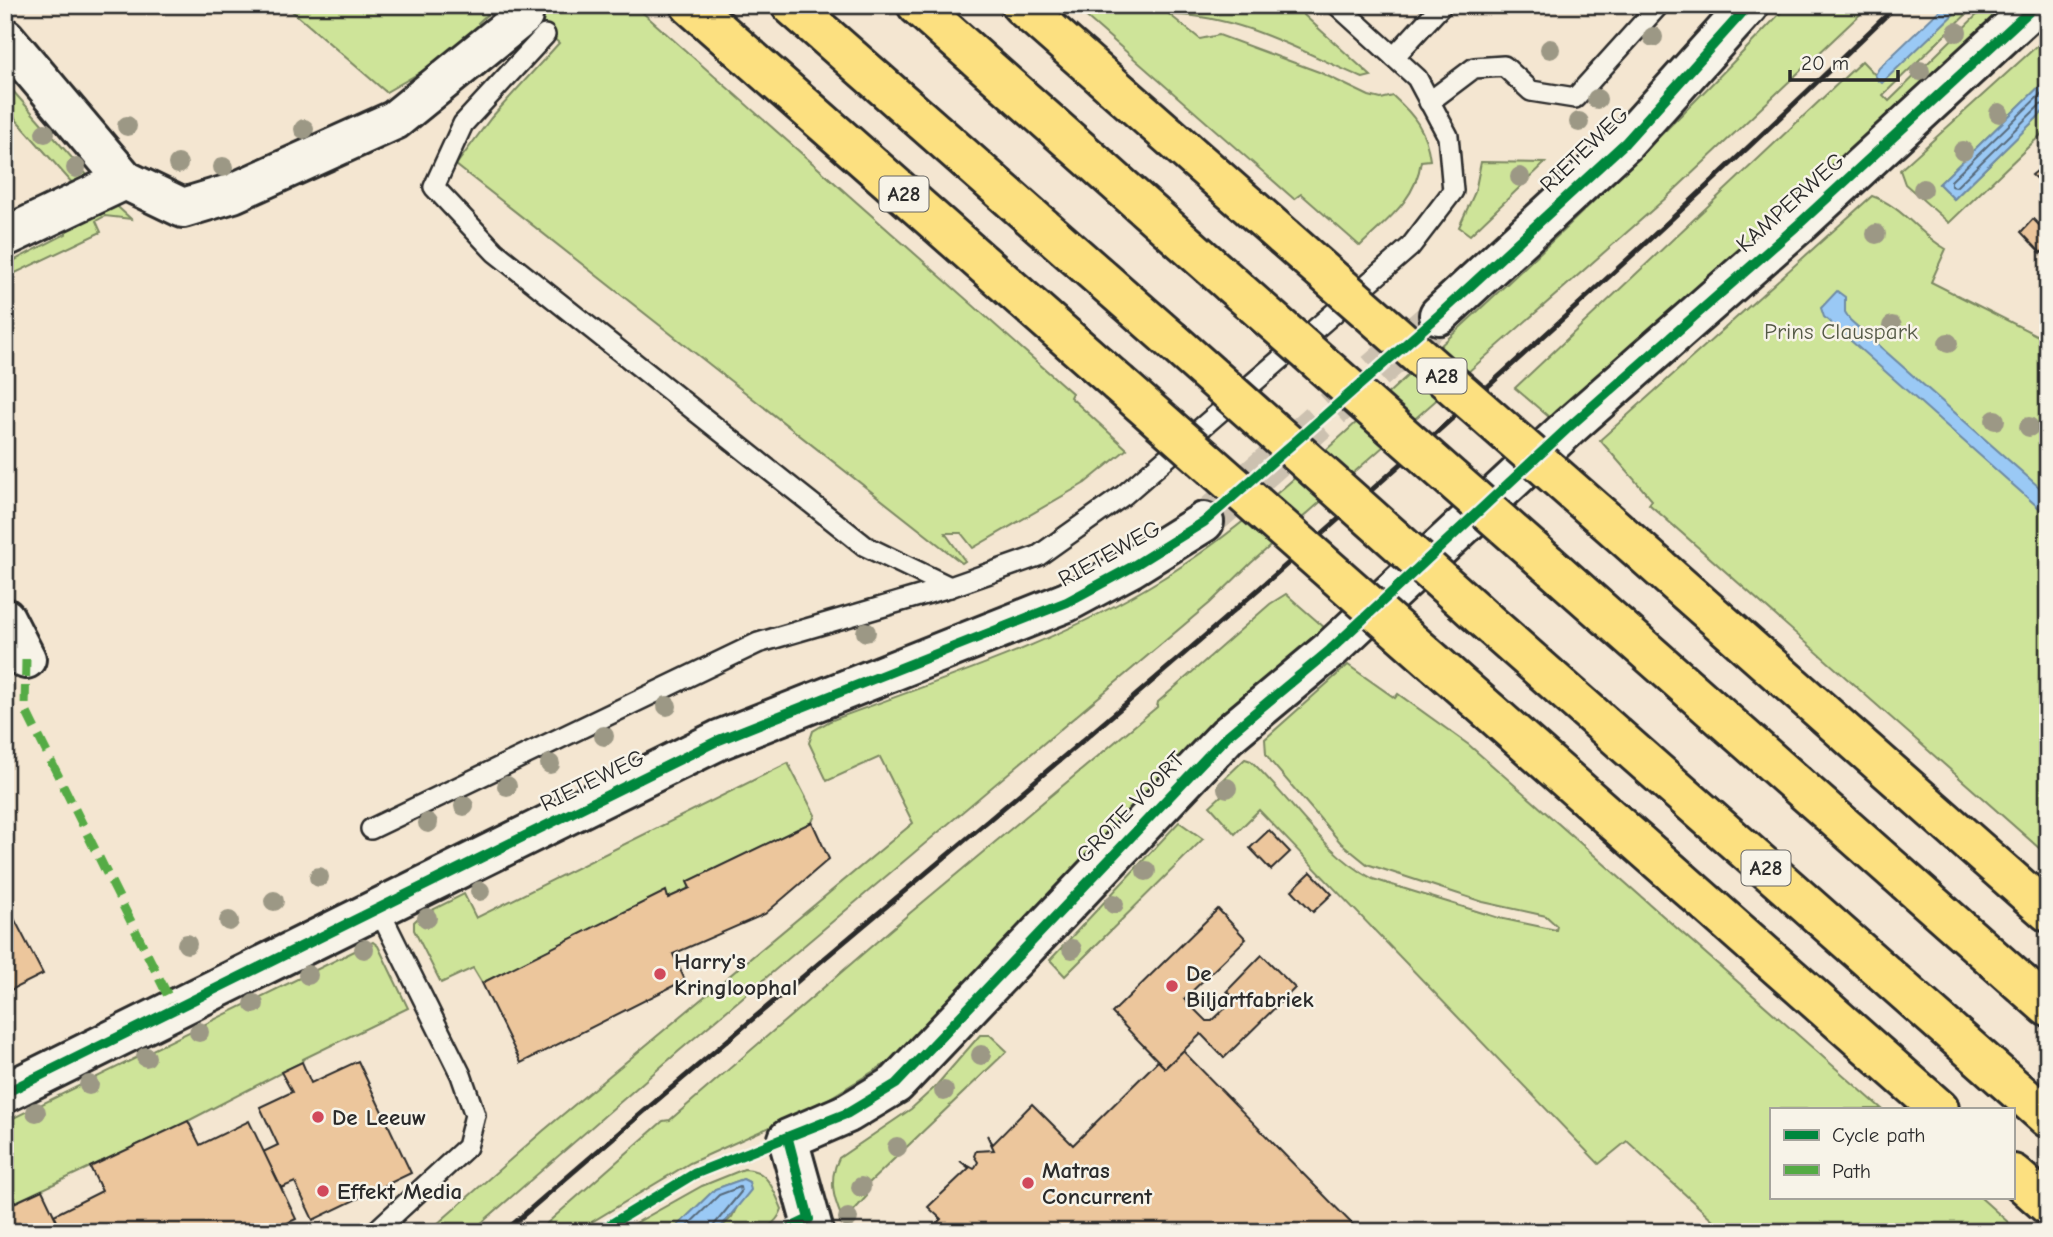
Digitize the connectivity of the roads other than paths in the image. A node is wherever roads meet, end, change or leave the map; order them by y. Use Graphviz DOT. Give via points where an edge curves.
graph roads {
  1 [pos="691,5"];
  2 [pos="792,5"];
  3 [pos="918,5"];
  4 [pos="1021,5"];
  5 [pos="1337,5"];
  6 [pos="1442,5"];
  7 [pos="1659,5"];
  8 [pos="1749,5"];
  9 [pos="2036,5"];
  10 [pos="534,25"];
  11 [pos="5,38"];
  12 [pos="1394,57"];
  13 [pos="1429,102"];
  14 [pos="125,180"];
  15 [pos="5,237"];
  16 [pos="1439,315"];
  17 [pos="1569,427"];
  18 [pos="1204,523"];
  19 [pos="950,587"];
  20 [pos="5,618"];
  21 [pos="26,659"];
  22 [pos="371,829"];
  23 [pos="379,910"];
  24 [pos="2048,912"];
  25 [pos="2048,1007"];
  26 [pos="5,1093"];
  27 [pos="1938,1108"];
  28 [pos="2048,1118"];
  29 [pos="2014,1175"];
  30 [pos="2048,1205"];
  31 [pos="375,1232"];
  32 [pos="814,1232"];
  1 -- 27 [label="highway, A28, bridge"];
  2 -- 28 [label="highway, A28, bridge"];
  3 -- 25 [label="highway, bridge"];
  4 -- 24 [label="highway, A28, bridge"];
  5 -- 12 [label="lane"];
  6 -- 12 [label="lane"];
  7 -- 13 [label="lane" via="1576,98 1531,91 1504,66 1474,68"];
  8 -- 16 [label="street, RIETEWEG" via="1625,143"];
  9 -- 17 [label="street, KAMPERWEG" via="1800,223"];
  10 -- 14 [label="street" via="395,120 233,193 183,208"];
  10 -- 19 [label="lane" via="463,124 434,187 495,252 865,546"];
  11 -- 14 [label="street"];
  12 -- 13 [label="lane" via="1417,78"];
  13 -- 19 [label="lane" via="1448,136 1453,191 1410,247 1124,495 1038,556"];
  14 -- 15 [label="street"];
  17 -- 32 [label="street, GROTE VOORT" via="1330,650 1227,736 896,1084 848,1113 789,1139"];
  18 -- 23 [label="street, RIETEWEG" via="1067,602 719,740"];
  19 -- 22 [label="lane" via="758,643"];
  20 -- 21 [label="street"];
  23 -- 26 [label="street, RIETEWEG"];
  23 -- 31 [label="lane" via="461,1075 475,1115 467,1147"];
  29 -- 30 [label="highway"];
}
